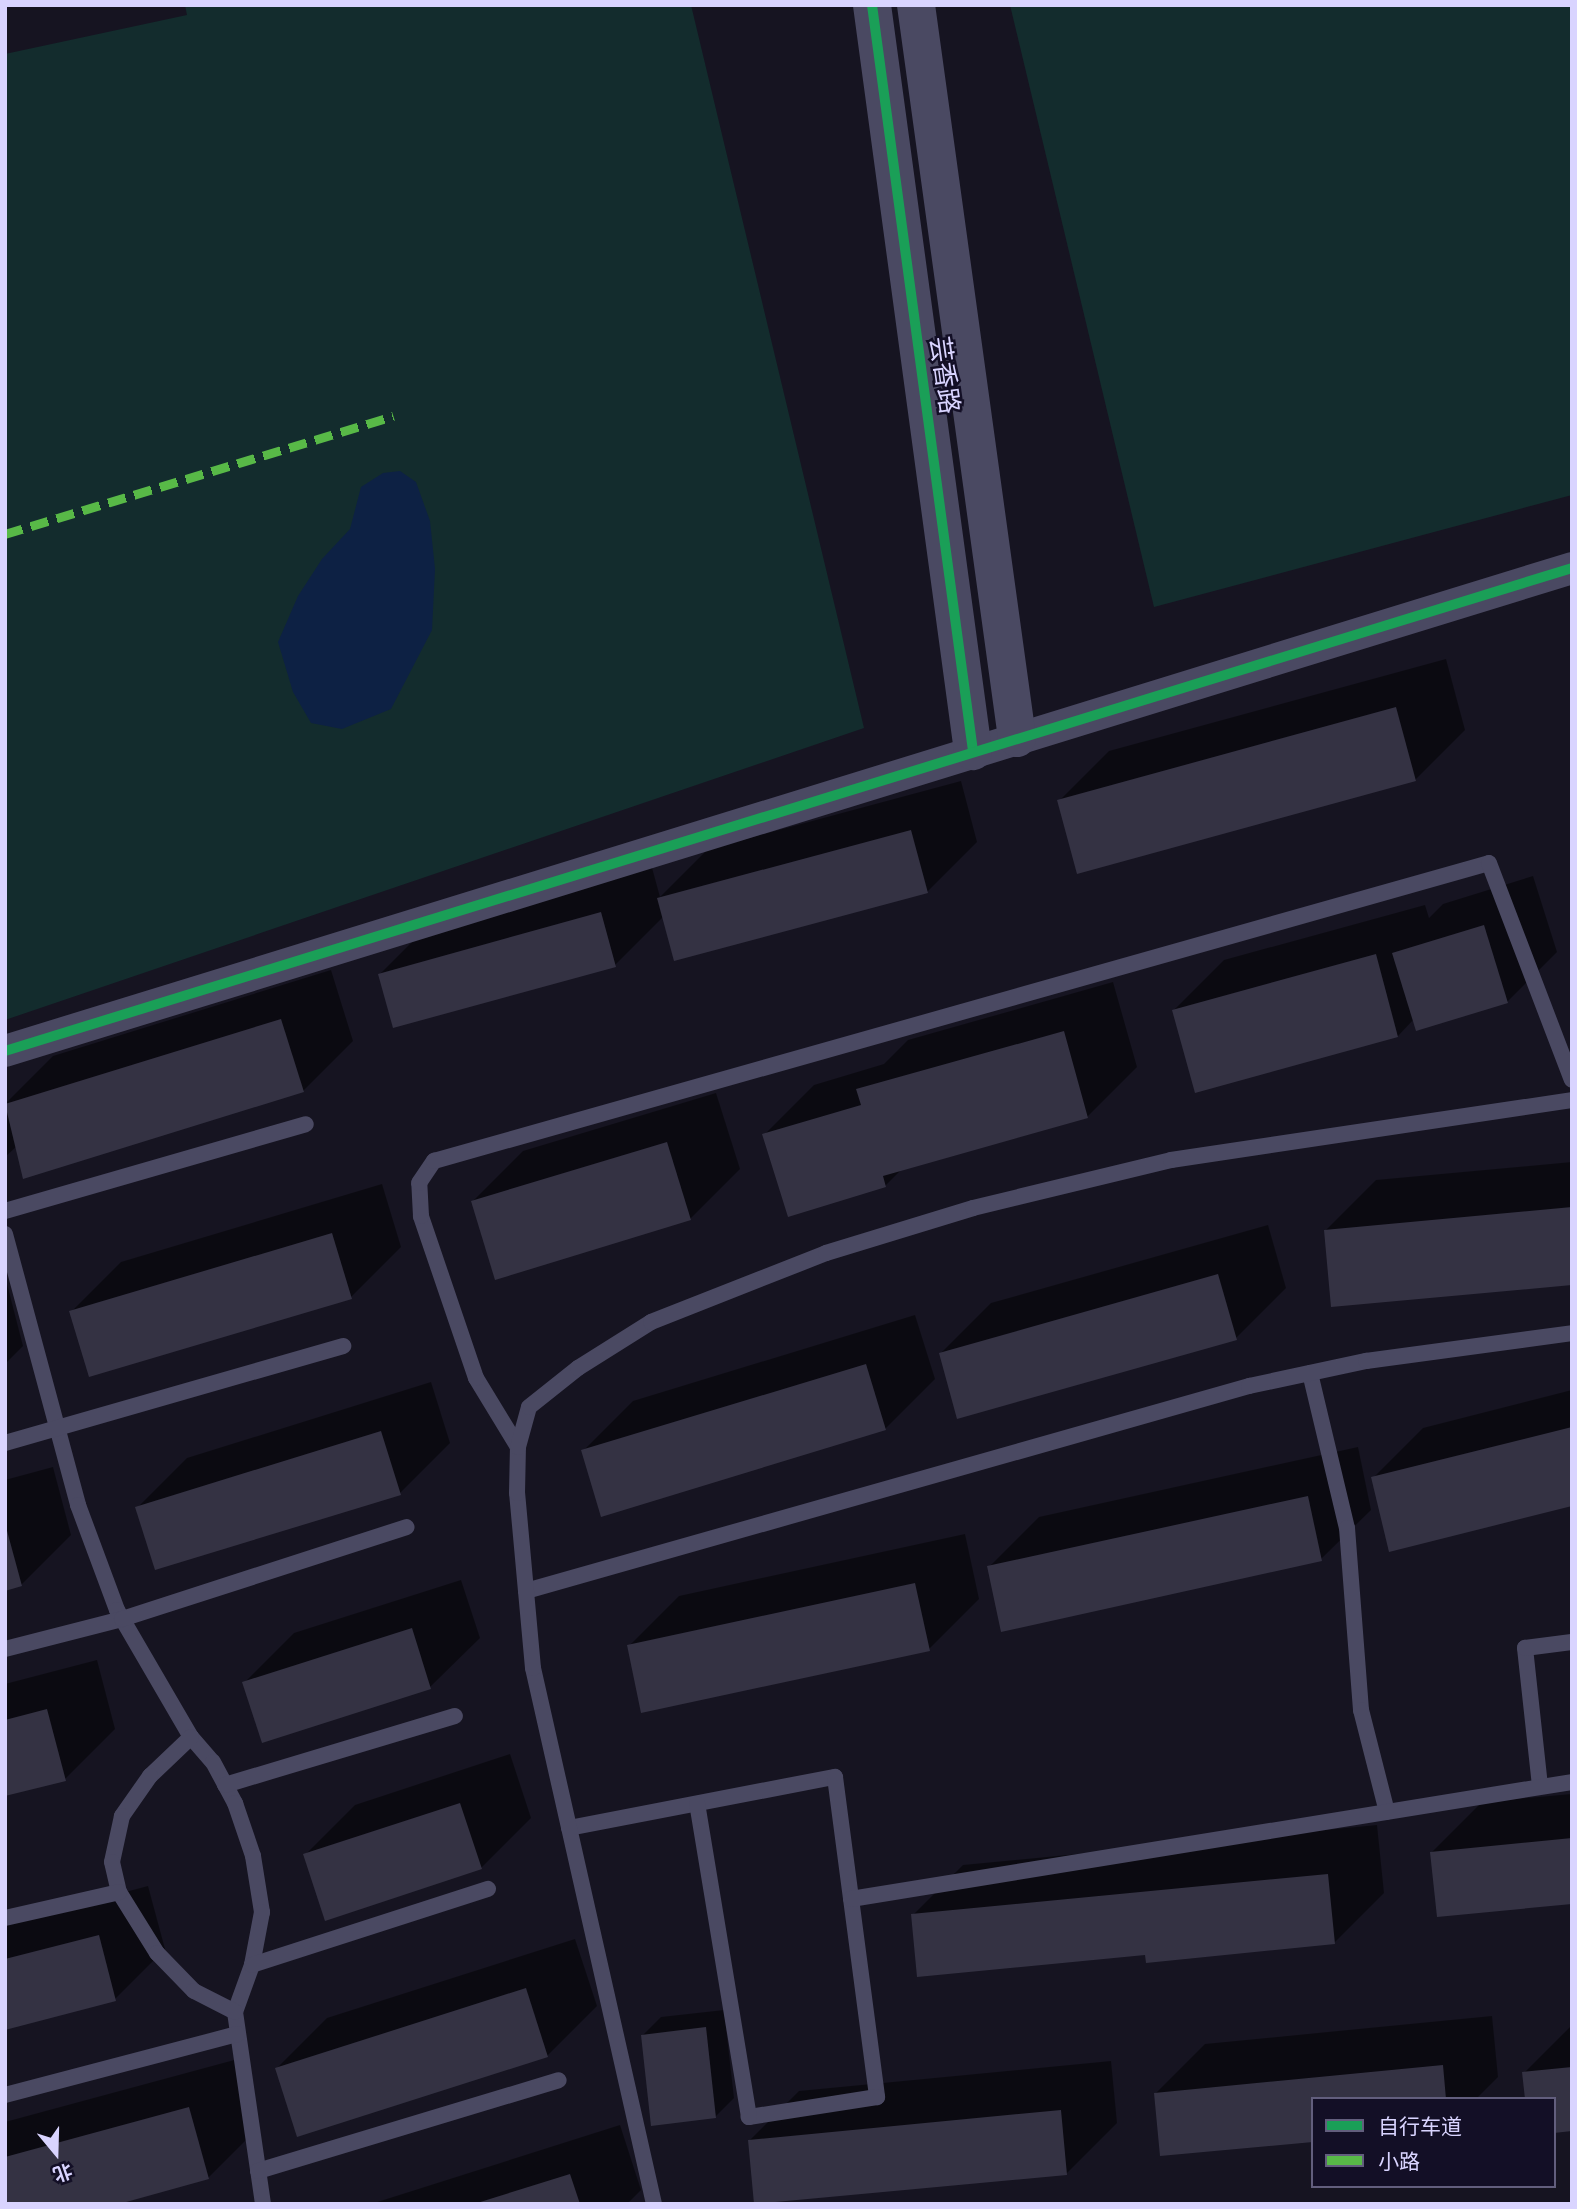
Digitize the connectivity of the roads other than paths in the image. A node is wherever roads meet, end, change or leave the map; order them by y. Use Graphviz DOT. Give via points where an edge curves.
graph roads {
  1 [pos="872,5"];
  2 [pos="916,5"];
  3 [pos="1572,568"];
  4 [pos="1017,737"];
  5 [pos="973,751"];
  6 [pos="5,1051"];
  7 [pos="1572,1080"];
  8 [pos="1572,1100"];
  9 [pos="306,1124"];
  10 [pos="5,1211"];
  11 [pos="5,1234"];
  12 [pos="1572,1333"];
  13 [pos="343,1346"];
  14 [pos="1310,1373"];
  15 [pos="58,1429"];
  16 [pos="5,1443"];
  17 [pos="518,1447"];
  18 [pos="406,1527"];
  19 [pos="526,1591"];
  20 [pos="122,1619"];
  21 [pos="1572,1642"];
  22 [pos="5,1649"];
  23 [pos="456,1716"];
  24 [pos="191,1738"];
  25 [pos="1572,1782"];
  26 [pos="225,1785"];
  27 [pos="1540,1786"];
  28 [pos="697,1804"];
  29 [pos="1387,1812"];
  30 [pos="569,1828"];
  31 [pos="488,1889"];
  32 [pos="119,1892"];
  33 [pos="851,1899"];
  34 [pos="5,1918"];
  35 [pos="252,1965"];
  36 [pos="235,2012"];
  37 [pos="237,2034"];
  38 [pos="559,2080"];
  39 [pos="5,2095"];
  40 [pos="258,2171"];
  41 [pos="263,2204"];
  42 [pos="654,2204"];
  1 -- 5 [label="street, 芸香路"];
  2 -- 4 [label="street, 芸香路"];
  3 -- 4 [label="street"];
  4 -- 5 [label="street"];
  5 -- 6 [label="street"];
  7 -- 17 [label="lane" via="1489,863 434,1161 419,1182 421,1216 476,1378"];
  8 -- 17 [label="lane" via="1171,1160 973,1208 826,1253 640,1329 578,1368 529,1407"];
  9 -- 10 [label="lane"];
  11 -- 15 [label="lane"];
  12 -- 14 [label="lane"];
  13 -- 15 [label="lane"];
  14 -- 19 [label="lane" via="1249,1386"];
  14 -- 29 [label="lane" via="1347,1528 1361,1710"];
  15 -- 16 [label="lane"];
  15 -- 20 [label="lane" via="78,1505"];
  17 -- 19 [label="lane" via="517,1493"];
  18 -- 20 [label="lane"];
  19 -- 30 [label="lane" via="533,1668"];
  20 -- 22 [label="lane"];
  20 -- 24 [label="lane"];
  21 -- 27 [label="lane" via="1525,1648"];
  23 -- 26 [label="lane"];
  24 -- 26 [label="lane" via="213,1762"];
  24 -- 32 [label="lane" via="150,1776 122,1815 111,1862"];
  25 -- 27 [label="lane"];
  26 -- 35 [label="lane" via="253,1856 262,1913"];
  27 -- 29 [label="lane"];
  28 -- 30 [label="lane"];
  28 -- 33 [label="lane" via="835,1777"];
  28 -- 33 [label="lane" via="749,2117 877,2097"];
  29 -- 33 [label="lane"];
  30 -- 42 [label="lane"];
  31 -- 35 [label="lane"];
  32 -- 34 [label="lane"];
  32 -- 36 [label="lane" via="157,1953 194,1991"];
  35 -- 36 [label="lane"];
  36 -- 37 [label="lane"];
  37 -- 39 [label="lane"];
  37 -- 40 [label="lane"];
  38 -- 40 [label="lane"];
  40 -- 41 [label="lane"];
}
